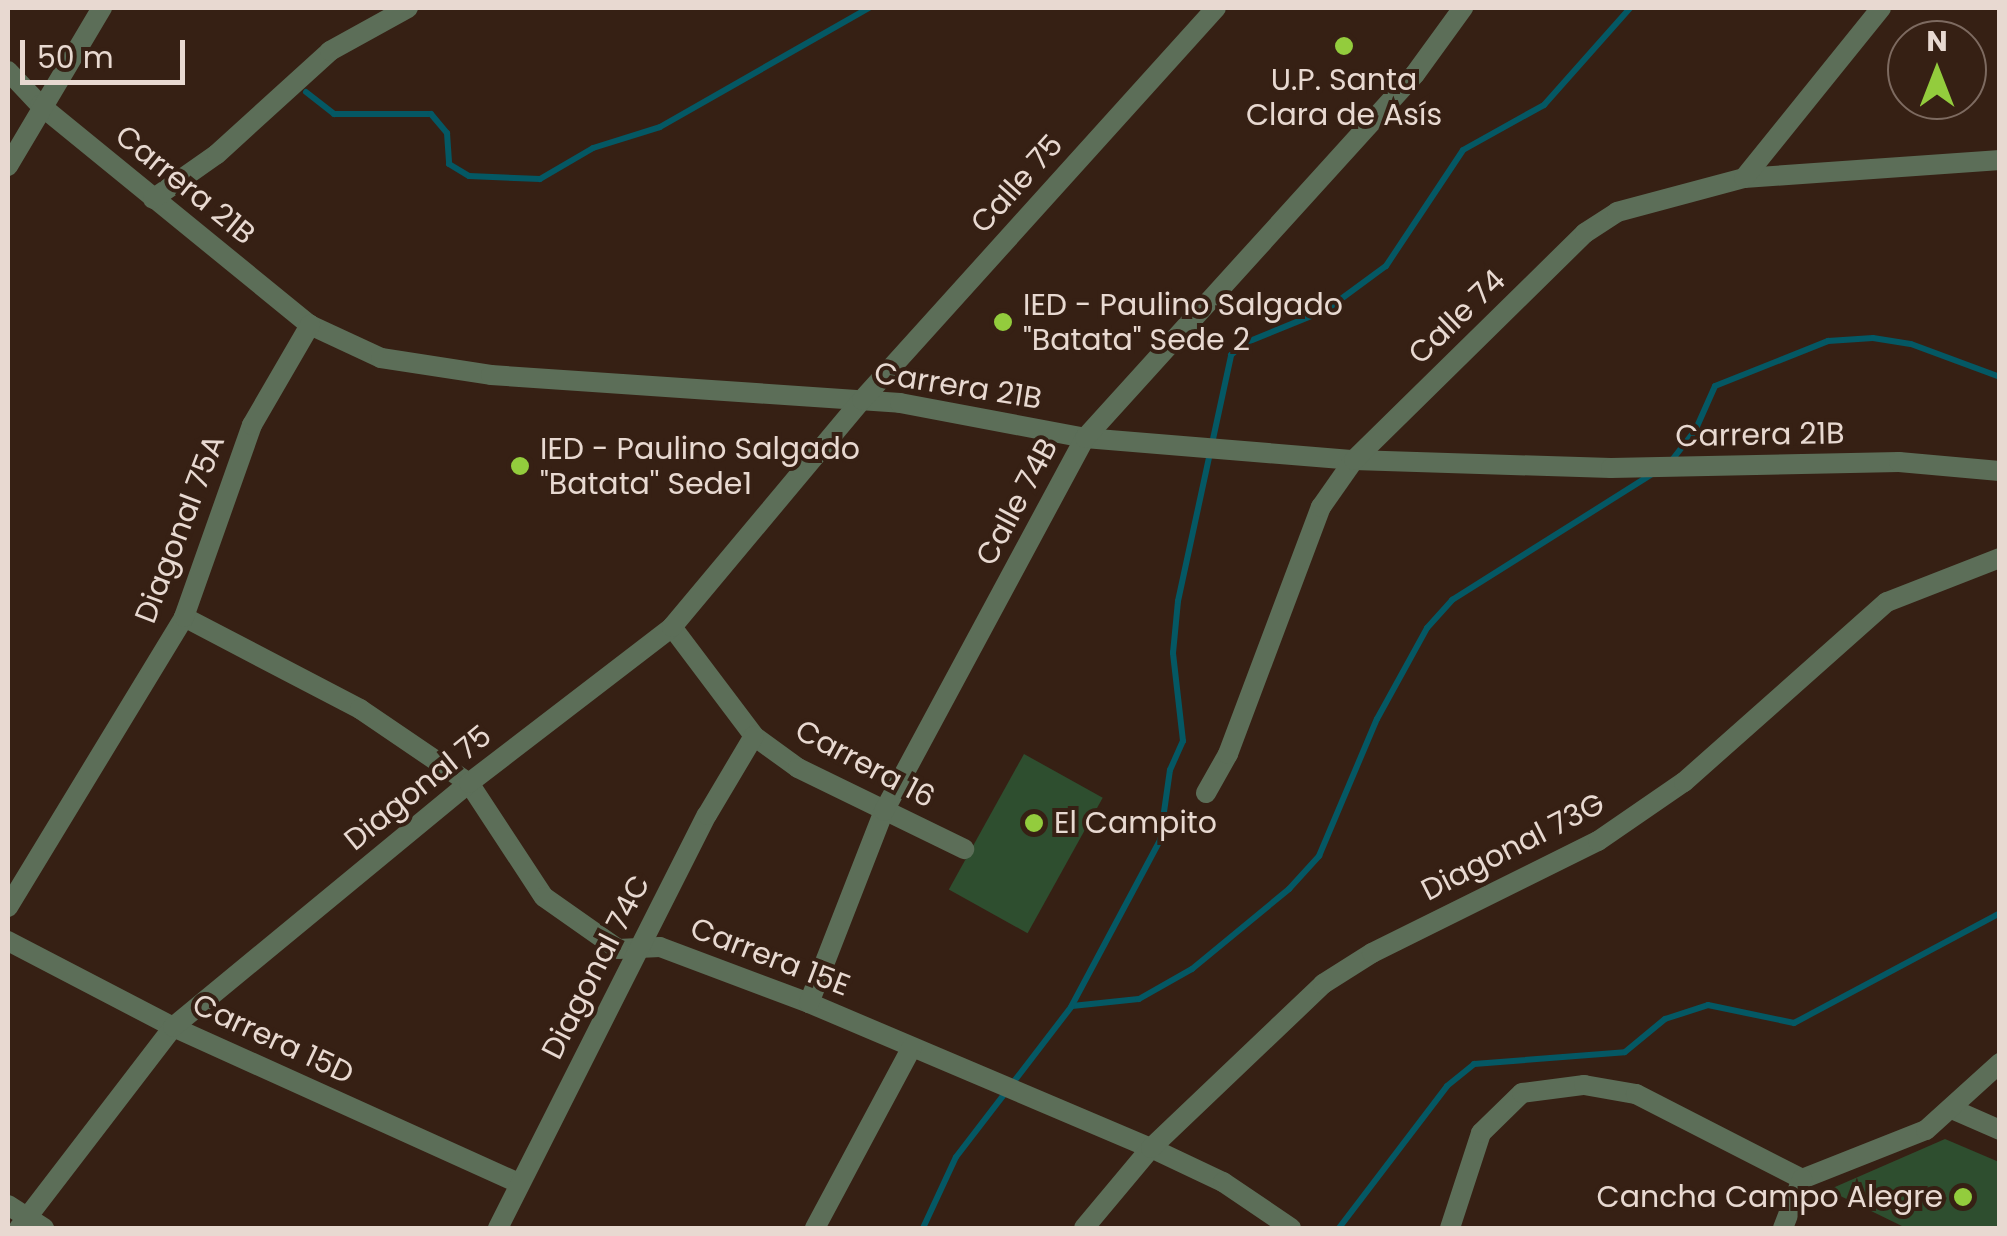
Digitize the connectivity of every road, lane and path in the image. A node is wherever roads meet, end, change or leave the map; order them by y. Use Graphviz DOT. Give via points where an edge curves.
graph roads {
  1 [pos="102,8"];
  2 [pos="408,8"];
  3 [pos="1216,8"];
  4 [pos="1463,8"];
  5 [pos="1880,8"];
  6 [pos="8,70"];
  7 [pos="40,105"];
  8 [pos="2000,160"];
  9 [pos="8,166"];
  10 [pos="1744,178"];
  11 [pos="153,199"];
  12 [pos="310,325"];
  13 [pos="862,400"];
  14 [pos="1085,438"];
  15 [pos="1354,460"];
  16 [pos="2000,471"];
  17 [pos="2000,558"];
  18 [pos="184,616"];
  19 [pos="672,627"];
  20 [pos="754,736"];
  21 [pos="468,783"];
  22 [pos="1206,793"];
  23 [pos="884,811"];
  24 [pos="964,849"];
  25 [pos="8,906"];
  26 [pos="8,941"];
  27 [pos="640,951"];
  28 [pos="809,1003"];
  29 [pos="173,1026"];
  30 [pos="912,1047"];
  31 [pos="2000,1063"];
  32 [pos="1952,1108"];
  33 [pos="2000,1130"];
  34 [pos="1151,1148"];
  35 [pos="1802,1179"];
  36 [pos="518,1184"];
  37 [pos="8,1205"];
  38 [pos="30,1225"];
  39 [pos="498,1228"];
  40 [pos="815,1228"];
  41 [pos="1084,1228"];
  42 [pos="1291,1228"];
  43 [pos="1450,1228"];
  44 [pos="1783,1228"];
  1 -- 7 [label="street"];
  2 -- 11 [label="street" via="330,51 217,154"];
  3 -- 13 [label="street, Calle 75"];
  4 -- 14 [label="street, Calle 74B" via="1415,74"];
  5 -- 10 [label="street"];
  6 -- 7 [label="street, Carrera 21B"];
  7 -- 9 [label="street"];
  7 -- 11 [label="street, Carrera 21B"];
  8 -- 10 [label="street, Calle 74"];
  10 -- 15 [label="street, Calle 74" via="1616,212 1585,233"];
  11 -- 12 [label="street, Carrera 21B"];
  12 -- 13 [label="street, Carrera 21B" via="382,358 490,376"];
  12 -- 18 [label="street, Diagonal 75A" via="252,425"];
  13 -- 14 [label="street, Carrera 21B" via="946,408"];
  13 -- 19 [label="street, Diagonal 75"];
  14 -- 15 [label="street, Carrera 21B"];
  14 -- 23 [label="street, Calle 74B"];
  15 -- 16 [label="street, Carrera 21B" via="1611,468 1899,462"];
  15 -- 22 [label="street, Calle 74" via="1321,507 1228,754"];
  17 -- 34 [label="street, Diagonal 73G" via="1887,602 1684,782 1598,841 1323,984"];
  18 -- 21 [label="street, Carrera 15E" via="360,709"];
  18 -- 25 [label="street, Diagonal 75A"];
  19 -- 20 [label="street, Carrera 16"];
  19 -- 21 [label="street, Diagonal 75"];
  20 -- 23 [label="street, Carrera 16" via="798,768"];
  20 -- 27 [label="street, Diagonal 74C"];
  21 -- 27 [label="street, Carrera 15E" via="544,897 618,949"];
  21 -- 29 [label="street, Diagonal 75"];
  23 -- 24 [label="street, Carrera 16"];
  23 -- 28 [label="street, Calle 74B"];
  26 -- 29 [label="street, Carrera 15D"];
  27 -- 28 [label="street, Carrera 15E" via="660,947"];
  27 -- 36 [label="street, Diagonal 74C"];
  28 -- 30 [label="street, Carrera 15E"];
  29 -- 36 [label="street, Carrera 15D"];
  29 -- 38 [label="street, Diagonal 75"];
  30 -- 34 [label="street, Carrera 15E"];
  30 -- 40 [label="street"];
  31 -- 32 [label="street"];
  32 -- 33 [label="street"];
  32 -- 35 [label="street" via="1926,1130"];
  34 -- 41 [label="street, Diagonal 73G"];
  34 -- 42 [label="street, Carrera 15E" via="1222,1182"];
  35 -- 43 [label="street" via="1636,1094 1584,1085 1522,1093 1480,1133"];
  35 -- 44 [label="street"];
  36 -- 39 [label="street, Diagonal 74C"];
  37 -- 38 [label="street"];
}
